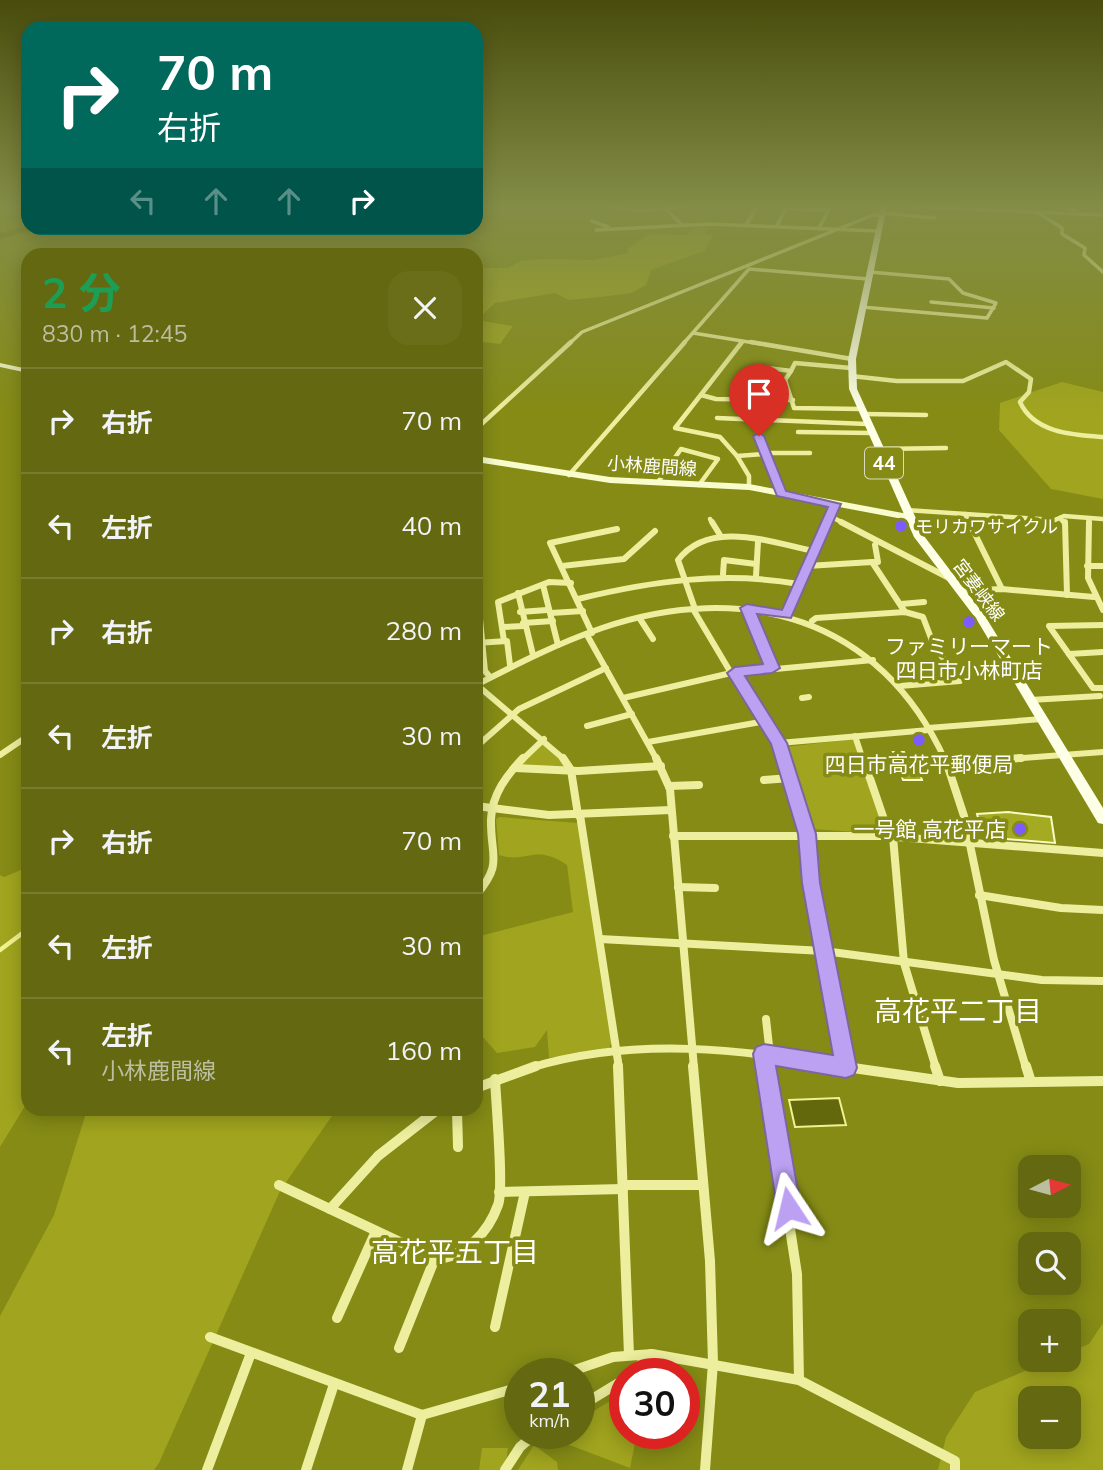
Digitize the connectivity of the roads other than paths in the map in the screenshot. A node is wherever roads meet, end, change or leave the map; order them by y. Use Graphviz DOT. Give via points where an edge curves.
graph roads {
  1 [pos="725,275"];
  2 [pos="744,275"];
  3 [pos="845,275"];
  4 [pos="869,276"];
  5 [pos="931,302"];
  6 [pos="862,307"];
  7 [pos="994,308"];
  8 [pos="693,333"];
  9 [pos="742,342"];
  10 [pos="852,359"];
  11 [pos="0,365"];
  12 [pos="21,370"];
  13 [pos="791,371"];
  14 [pos="851,372"];
  15 [pos="745,385"];
  16 [pos="701,395"];
  17 [pos="793,400"];
  18 [pos="862,411"];
  19 [pos="926,415"];
  20 [pos="717,418"];
  21 [pos="753,419"];
  22 [pos="483,423"];
  23 [pos="869,429"];
  24 [pos="798,432"];
  25 [pos="1103,437"];
  26 [pos="878,449"];
  27 [pos="946,449"];
  28 [pos="810,453"];
  29 [pos="765,454"];
  30 [pos="737,456"];
  31 [pos="483,460"];
  32 [pos="569,475"];
  33 [pos="657,482"];
  34 [pos="699,485"];
  35 [pos="748,487"];
  36 [pos="781,494"];
  37 [pos="835,504"];
  38 [pos="907,513"];
  39 [pos="965,514"];
  40 [pos="830,516"];
  41 [pos="1060,518"];
  42 [pos="710,519"];
  43 [pos="1089,519"];
  44 [pos="1103,519"];
  45 [pos="617,529"];
  46 [pos="655,531"];
  47 [pos="720,536"];
  48 [pos="758,542"];
  49 [pos="875,545"];
  50 [pos="813,551"];
  51 [pos="872,562"];
  52 [pos="756,564"];
  53 [pos="562,566"];
  54 [pos="807,566"];
  55 [pos="1087,566"];
  56 [pos="1103,566"];
  57 [pos="723,575"];
  58 [pos="756,576"];
  59 [pos="682,577"];
  60 [pos="949,578"];
  61 [pos="571,583"];
  62 [pos="799,584"];
  63 [pos="543,585"];
  64 [pos="1002,589"];
  65 [pos="961,591"];
  66 [pos="518,593"];
  67 [pos="1067,595"];
  68 [pos="1094,597"];
  69 [pos="578,598"];
  70 [pos="924,603"];
  71 [pos="901,604"];
  72 [pos="747,608"];
  73 [pos="694,609"];
  74 [pos="1103,610"];
  75 [pos="549,611"];
  76 [pos="583,611"];
  77 [pos="520,612"];
  78 [pos="905,612"];
  79 [pos="786,615"];
  80 [pos="640,619"];
  81 [pos="554,621"];
  82 [pos="811,621"];
  83 [pos="523,624"];
  84 [pos="1103,625"];
  85 [pos="503,627"];
  86 [pos="589,634"];
  87 [pos="653,639"];
  88 [pos="505,641"];
  89 [pos="483,643"];
  90 [pos="558,645"];
  91 [pos="1103,652"];
  92 [pos="1069,654"];
  93 [pos="533,655"];
  94 [pos="873,660"];
  95 [pos="483,662"];
  96 [pos="510,665"];
  97 [pos="606,668"];
  98 [pos="772,668"];
  99 [pos="733,673"];
  100 [pos="490,677"];
  101 [pos="483,681"];
  102 [pos="900,686"];
  103 [pos="483,690"];
  104 [pos="1100,693"];
  105 [pos="623,698"];
  106 [pos="1030,700"];
  107 [pos="512,713"];
  108 [pos="632,714"];
  109 [pos="1042,719"];
  110 [pos="766,721"];
  111 [pos="587,726"];
  112 [pos="929,729"];
  113 [pos="855,736"];
  114 [pos="544,739"];
  115 [pos="483,740"];
  116 [pos="21,741"];
  117 [pos="648,742"];
  118 [pos="779,743"];
  119 [pos="1103,752"];
  120 [pos="1063,754"];
  121 [pos="0,755"];
  122 [pos="947,763"];
  123 [pos="661,766"];
  124 [pos="515,768"];
  125 [pos="571,770"];
  126 [pos="790,778"];
  127 [pos="764,780"];
  128 [pos="699,785"];
  129 [pos="669,786"];
  130 [pos="483,808"];
  131 [pos="492,810"];
  132 [pos="671,810"];
  133 [pos="579,815"];
  134 [pos="1103,819"];
  135 [pos="807,834"];
  136 [pos="673,836"];
  137 [pos="891,837"];
  138 [pos="968,841"];
  139 [pos="1103,853"];
  140 [pos="678,887"];
  141 [pos="483,888"];
  142 [pos="715,888"];
  143 [pos="979,895"];
  144 [pos="1103,910"];
  145 [pos="600,939"];
  146 [pos="682,943"];
  147 [pos="824,951"];
  148 [pos="904,963"];
  149 [pos="996,975"];
  150 [pos="1103,981"];
  151 [pos="766,1019"];
  152 [pos="691,1049"];
  153 [pos="618,1053"];
  154 [pos="767,1054"];
  155 [pos="846,1068"];
  156 [pos="495,1079"];
  157 [pos="940,1081"];
  158 [pos="1103,1081"];
  159 [pos="1031,1082"];
  160 [pos="483,1085"];
  161 [pos="429,1116"];
  162 [pos="457,1116"];
  163 [pos="458,1147"];
  164 [pos="279,1185"];
  165 [pos="702,1185"];
  166 [pos="623,1187"];
  167 [pos="499,1192"];
  168 [pos="525,1192"];
  169 [pos="330,1209"];
  170 [pos="376,1231"];
  171 [pos="435,1258"];
  172 [pos="337,1318"];
  173 [pos="495,1327"];
  174 [pos="210,1337"];
  175 [pos="399,1348"];
  176 [pos="251,1353"];
  177 [pos="629,1354"];
  178 [pos="652,1354"];
  179 [pos="648,1358"];
  180 [pos="713,1363"];
  181 [pos="595,1364"];
  182 [pos="799,1380"];
  183 [pos="334,1384"];
  184 [pos="504,1392"];
  185 [pos="422,1415"];
  186 [pos="519,1449"];
  187 [pos="207,1470"];
  188 [pos="306,1470"];
  189 [pos="407,1470"];
  190 [pos="505,1470"];
  191 [pos="705,1470"];
  192 [pos="955,1470"];
  1 -- 22 [label="street" via="582,332"];
  2 -- 8 [label="street"];
  3 -- 4 [label="street"];
  4 -- 6 [label="main road, 宮妻峡線 / 44"];
  4 -- 7 [label="street" via="949,279 961,292 996,303"];
  5 -- 7 [label="street"];
  6 -- 7 [label="street" via="987,318"];
  6 -- 10 [label="main road, 宮妻峡線 / 44"];
  8 -- 9 [label="street"];
  8 -- 32 [label="street"];
  9 -- 10 [label="street"];
  9 -- 16 [label="street"];
  10 -- 14 [label="main road, 宮妻峡線 / 44"];
  11 -- 12 [label="main road"];
  13 -- 14 [label="street" via="795,363"];
  13 -- 15 [label="street" via="760,367"];
  13 -- 17 [label="street" via="785,380"];
  14 -- 18 [label="main road, 宮妻峡線 / 44"];
  14 -- 25 [label="street" via="897,381 963,381 1006,362 1031,379 1029,392 1020,402 1031,418 1064,432"];
  16 -- 17 [label="street"];
  16 -- 30 [label="street" via="675,428 720,437"];
  17 -- 18 [label="street" via="794,408"];
  18 -- 19 [label="street"];
  18 -- 23 [label="main road, 宮妻峡線 / 44"];
  20 -- 21 [label="street"];
  21 -- 23 [label="street"];
  21 -- 29 [label="street"];
  23 -- 24 [label="street"];
  23 -- 26 [label="main road, 宮妻峡線 / 44"];
  26 -- 27 [label="street"];
  26 -- 38 [label="main road, 宮妻峡線 / 44"];
  28 -- 29 [label="street"];
  29 -- 30 [label="street"];
  29 -- 36 [label="street"];
  30 -- 35 [label="street" via="749,476"];
  31 -- 32 [label="main road, 小林鹿間線"];
  32 -- 33 [label="main road, 小林鹿間線"];
  33 -- 34 [label="main road, 小林鹿間線"];
  33 -- 34 [label="street" via="681,449 718,459"];
  34 -- 35 [label="main road, 小林鹿間線"];
  35 -- 36 [label="main road, 小林鹿間線"];
  36 -- 37 [label="main road, 小林鹿間線"];
  37 -- 38 [label="main road, 小林鹿間線"];
  37 -- 40 [label="street"];
  38 -- 39 [label="street"];
  38 -- 60 [label="main road, 宮妻峡線 / 44" via="929,554"];
  39 -- 41 [label="street"];
  39 -- 64 [label="street"];
  40 -- 50 [label="street"];
  40 -- 60 [label="street"];
  41 -- 43 [label="street"];
  41 -- 67 [label="street" via="1068,540"];
  42 -- 47 [label="street"];
  43 -- 44 [label="street"];
  43 -- 55 [label="street"];
  45 -- 53 [label="street" via="550,543"];
  46 -- 53 [label="street" via="624,559"];
  47 -- 48 [label="street"];
  47 -- 59 [label="street" via="699,539 682,552 678,559"];
  48 -- 50 [label="street"];
  48 -- 52 [label="street"];
  49 -- 51 [label="street" via="878,562"];
  50 -- 54 [label="street"];
  51 -- 54 [label="street"];
  51 -- 71 [label="street"];
  52 -- 57 [label="street" via="724,561"];
  52 -- 58 [label="street"];
  53 -- 61 [label="street"];
  54 -- 62 [label="street"];
  55 -- 56 [label="street"];
  55 -- 68 [label="street"];
  57 -- 58 [label="street"];
  57 -- 59 [label="street"];
  58 -- 62 [label="street"];
  59 -- 69 [label="street"];
  59 -- 73 [label="street"];
  60 -- 65 [label="main road, 宮妻峡線 / 44"];
  61 -- 63 [label="street"];
  61 -- 69 [label="street"];
  62 -- 79 [label="street"];
  63 -- 66 [label="street"];
  63 -- 75 [label="street"];
  64 -- 65 [label="street"];
  64 -- 67 [label="street"];
  65 -- 106 [label="main road, 宮妻峡線 / 44"];
  66 -- 77 [label="street"];
  66 -- 85 [label="street" via="498,602"];
  67 -- 68 [label="street"];
  68 -- 74 [label="street"];
  69 -- 76 [label="street"];
  70 -- 71 [label="street"];
  71 -- 78 [label="street"];
  72 -- 73 [label="street"];
  72 -- 79 [label="street"];
  72 -- 98 [label="street"];
  73 -- 80 [label="street"];
  73 -- 99 [label="street"];
  75 -- 76 [label="street"];
  75 -- 77 [label="street"];
  75 -- 81 [label="street"];
  76 -- 86 [label="street"];
  77 -- 83 [label="street"];
  78 -- 82 [label="street"];
  78 -- 102 [label="street" via="925,619 934,646 960,681"];
  79 -- 82 [label="street"];
  80 -- 86 [label="street"];
  80 -- 87 [label="street"];
  81 -- 83 [label="street"];
  81 -- 90 [label="street"];
  82 -- 94 [label="street"];
  83 -- 85 [label="street"];
  83 -- 93 [label="street" via="528,628"];
  84 -- 92 [label="street" via="1049,626"];
  85 -- 88 [label="street"];
  86 -- 90 [label="street"];
  86 -- 97 [label="street"];
  88 -- 89 [label="street"];
  88 -- 96 [label="street"];
  90 -- 93 [label="street"];
  91 -- 92 [label="street"];
  92 -- 104 [label="street"];
  93 -- 96 [label="street"];
  94 -- 98 [label="street"];
  94 -- 102 [label="street"];
  95 -- 100 [label="street"];
  96 -- 100 [label="street"];
  97 -- 105 [label="street"];
  97 -- 107 [label="street"];
  98 -- 99 [label="street"];
  99 -- 105 [label="street"];
  99 -- 110 [label="street"];
  100 -- 101 [label="street"];
  102 -- 112 [label="street"];
  103 -- 107 [label="street"];
  104 -- 106 [label="street"];
  105 -- 108 [label="street"];
  106 -- 109 [label="main road, 宮妻峡線 / 44"];
  107 -- 114 [label="street"];
  107 -- 115 [label="street"];
  108 -- 111 [label="street"];
  108 -- 117 [label="street"];
  109 -- 112 [label="street"];
  109 -- 120 [label="main road, 宮妻峡線 / 44"];
  110 -- 117 [label="street"];
  110 -- 118 [label="street"];
  112 -- 113 [label="street"];
  112 -- 122 [label="street"];
  113 -- 118 [label="street"];
  113 -- 137 [label="street"];
  114 -- 124 [label="street"];
  114 -- 125 [label="street"];
  116 -- 121 [label="street"];
  117 -- 123 [label="street"];
  118 -- 126 [label="street"];
  119 -- 120 [label="street"];
  120 -- 122 [label="street"];
  120 -- 134 [label="main road, 宮妻峡線 / 44"];
  122 -- 138 [label="street"];
  123 -- 125 [label="street"];
  123 -- 129 [label="street"];
  124 -- 125 [label="street"];
  124 -- 131 [label="street"];
  125 -- 133 [label="street"];
  126 -- 127 [label="street"];
  126 -- 135 [label="street"];
  128 -- 129 [label="street"];
  129 -- 132 [label="street"];
  130 -- 131 [label="street"];
  131 -- 133 [label="street"];
  131 -- 141 [label="street" via="496,869"];
  132 -- 133 [label="street"];
  132 -- 136 [label="street"];
  133 -- 145 [label="street"];
  135 -- 136 [label="street"];
  135 -- 137 [label="street"];
  135 -- 147 [label="street"];
  136 -- 140 [label="street"];
  137 -- 138 [label="street"];
  137 -- 148 [label="street"];
  138 -- 139 [label="street" via="1058,853"];
  138 -- 143 [label="street"];
  140 -- 142 [label="street"];
  140 -- 146 [label="street"];
  143 -- 144 [label="street"];
  143 -- 149 [label="street"];
  145 -- 146 [label="street"];
  145 -- 153 [label="street"];
  146 -- 147 [label="street"];
  146 -- 152 [label="street"];
  147 -- 148 [label="street"];
  147 -- 155 [label="street"];
  148 -- 149 [label="street"];
  148 -- 157 [label="street"];
  149 -- 150 [label="street"];
  149 -- 159 [label="street"];
  151 -- 154 [label="street"];
  152 -- 153 [label="street"];
  152 -- 154 [label="street"];
  152 -- 165 [label="street"];
  153 -- 156 [label="street"];
  153 -- 166 [label="street"];
  154 -- 155 [label="street"];
  154 -- 182 [label="street" via="797,1274"];
  155 -- 157 [label="street"];
  156 -- 160 [label="street"];
  156 -- 167 [label="street"];
  157 -- 159 [label="street"];
  158 -- 159 [label="street"];
  161 -- 169 [label="street" via="378,1156"];
  162 -- 163 [label="street"];
  164 -- 169 [label="street"];
  165 -- 166 [label="street"];
  165 -- 180 [label="street"];
  166 -- 168 [label="street"];
  166 -- 177 [label="street"];
  167 -- 168 [label="street"];
  167 -- 171 [label="street" via="494,1216 475,1243 453,1258"];
  168 -- 173 [label="street"];
  169 -- 170 [label="street"];
  170 -- 171 [label="street"];
  170 -- 172 [label="street"];
  171 -- 175 [label="street"];
  174 -- 176 [label="street"];
  176 -- 183 [label="street"];
  176 -- 187 [label="street"];
  177 -- 178 [label="street"];
  177 -- 181 [label="street"];
  178 -- 179 [label="street"];
  178 -- 180 [label="street"];
  180 -- 182 [label="street"];
  180 -- 191 [label="street"];
  182 -- 192 [label="street" via="955,1461"];
  183 -- 185 [label="street"];
  183 -- 188 [label="street"];
  184 -- 185 [label="street"];
  185 -- 189 [label="street"];
  186 -- 190 [label="street"];
}
